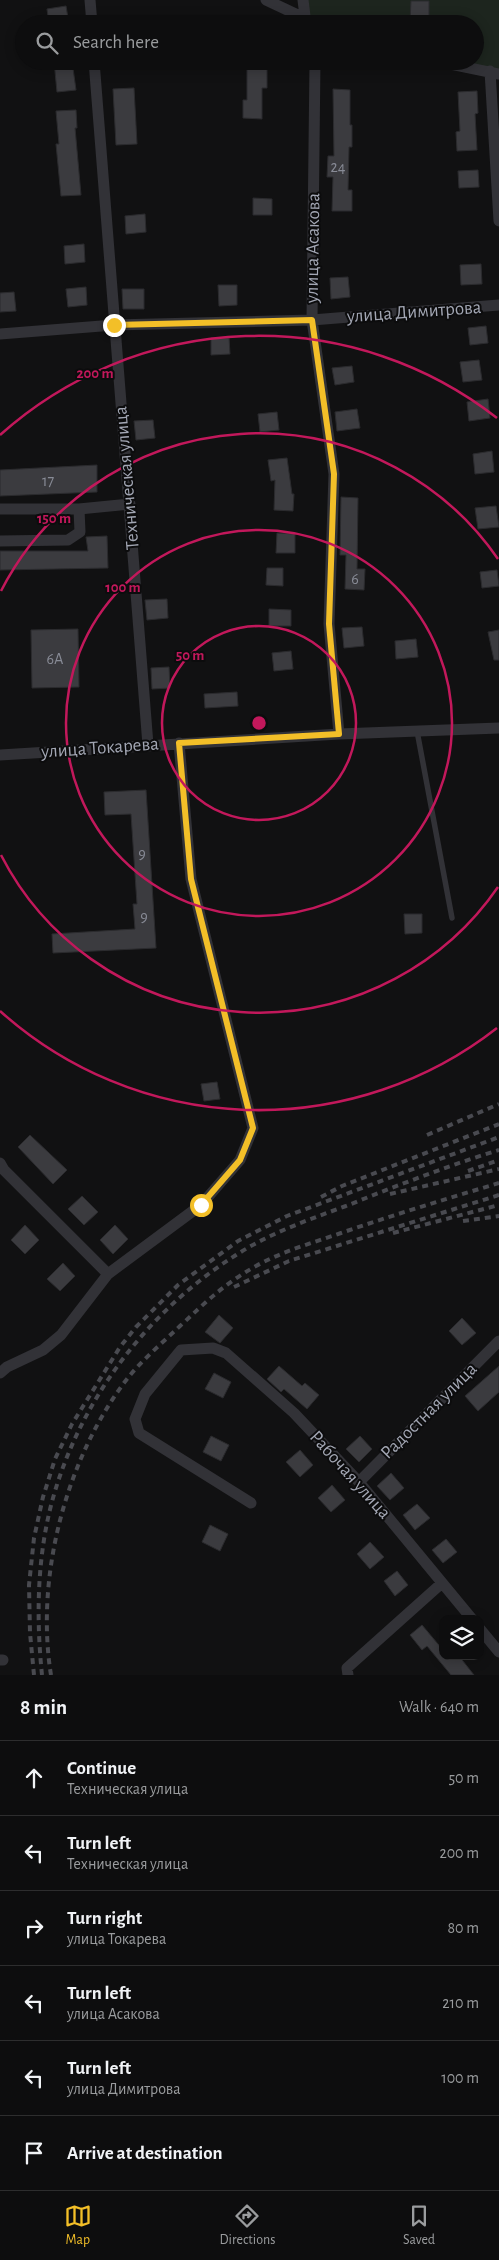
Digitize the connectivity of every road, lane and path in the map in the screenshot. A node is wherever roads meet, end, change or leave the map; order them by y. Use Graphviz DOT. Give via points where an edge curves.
graph roads {
  1 [pos="90,0"];
  2 [pos="266,0"];
  3 [pos="303,0"];
  4 [pos="91,15"];
  5 [pos="295,15"];
  6 [pos="305,15"];
  7 [pos="95,70"];
  8 [pos="315,70"];
  9 [pos="480,70"];
  10 [pos="494,73"];
  11 [pos="499,222"];
  12 [pos="499,305"];
  13 [pos="312,320"];
  14 [pos="114,325"];
  15 [pos="0,334"];
  16 [pos="130,504"];
  17 [pos="0,509"];
  18 [pos="79,509"];
  19 [pos="0,541"];
  20 [pos="499,728"];
  21 [pos="417,731"];
  22 [pos="339,734"];
  23 [pos="179,743"];
  24 [pos="148,745"];
  25 [pos="0,755"];
  26 [pos="452,918"];
  27 [pos="0,1163"];
  28 [pos="108,1274"];
  29 [pos="499,1341"];
  30 [pos="0,1373"];
  31 [pos="359,1482"];
  32 [pos="251,1503"];
  33 [pos="442,1582"];
  34 [pos="469,1615"];
  35 [pos="484,1634"];
  36 [pos="499,1652"];
  37 [pos="348,1675"];
  1 -- 4 [label="street"];
  2 -- 5 [label="street"];
  3 -- 6 [label="street"];
  7 -- 14 [label="street, Техническая улица"];
  8 -- 13 [label="street, улица Асакова"];
  9 -- 10 [label="street"];
  10 -- 11 [label="street"];
  12 -- 13 [label="street, улица Димитрова"];
  13 -- 14 [label="street, улица Димитрова"];
  13 -- 22 [label="street, улица Асакова" via="334,474 329,624"];
  14 -- 15 [label="street, улица Димитрова"];
  14 -- 16 [label="street, Техническая улица"];
  16 -- 18 [label="street"];
  16 -- 24 [label="street, Техническая улица"];
  17 -- 18 [label="street"];
  18 -- 19 [label="street" via="80,532 68,540"];
  20 -- 21 [label="street, улица Токарева"];
  21 -- 22 [label="street, улица Токарева"];
  21 -- 26 [label="lane"];
  22 -- 23 [label="street, улица Токарева"];
  23 -- 24 [label="street, улица Токарева"];
  23 -- 28 [label="street" via="191,879 253,1128 240,1160 201,1205"];
  24 -- 25 [label="street, улица Токарева"];
  27 -- 28 [label="street"];
  28 -- 30 [label="street" via="61,1335 43,1350"];
  29 -- 31 [label="street, Радостная улица"];
  31 -- 32 [label="street, Рабочая улица" via="294,1414 226,1353 213,1348 181,1350 145,1394 135,1419 139,1433"];
  31 -- 33 [label="street, Рабочая улица"];
  33 -- 34 [label="street, Рабочая улица"];
  33 -- 37 [label="street" via="347,1668"];
  35 -- 36 [label="street"];
}
